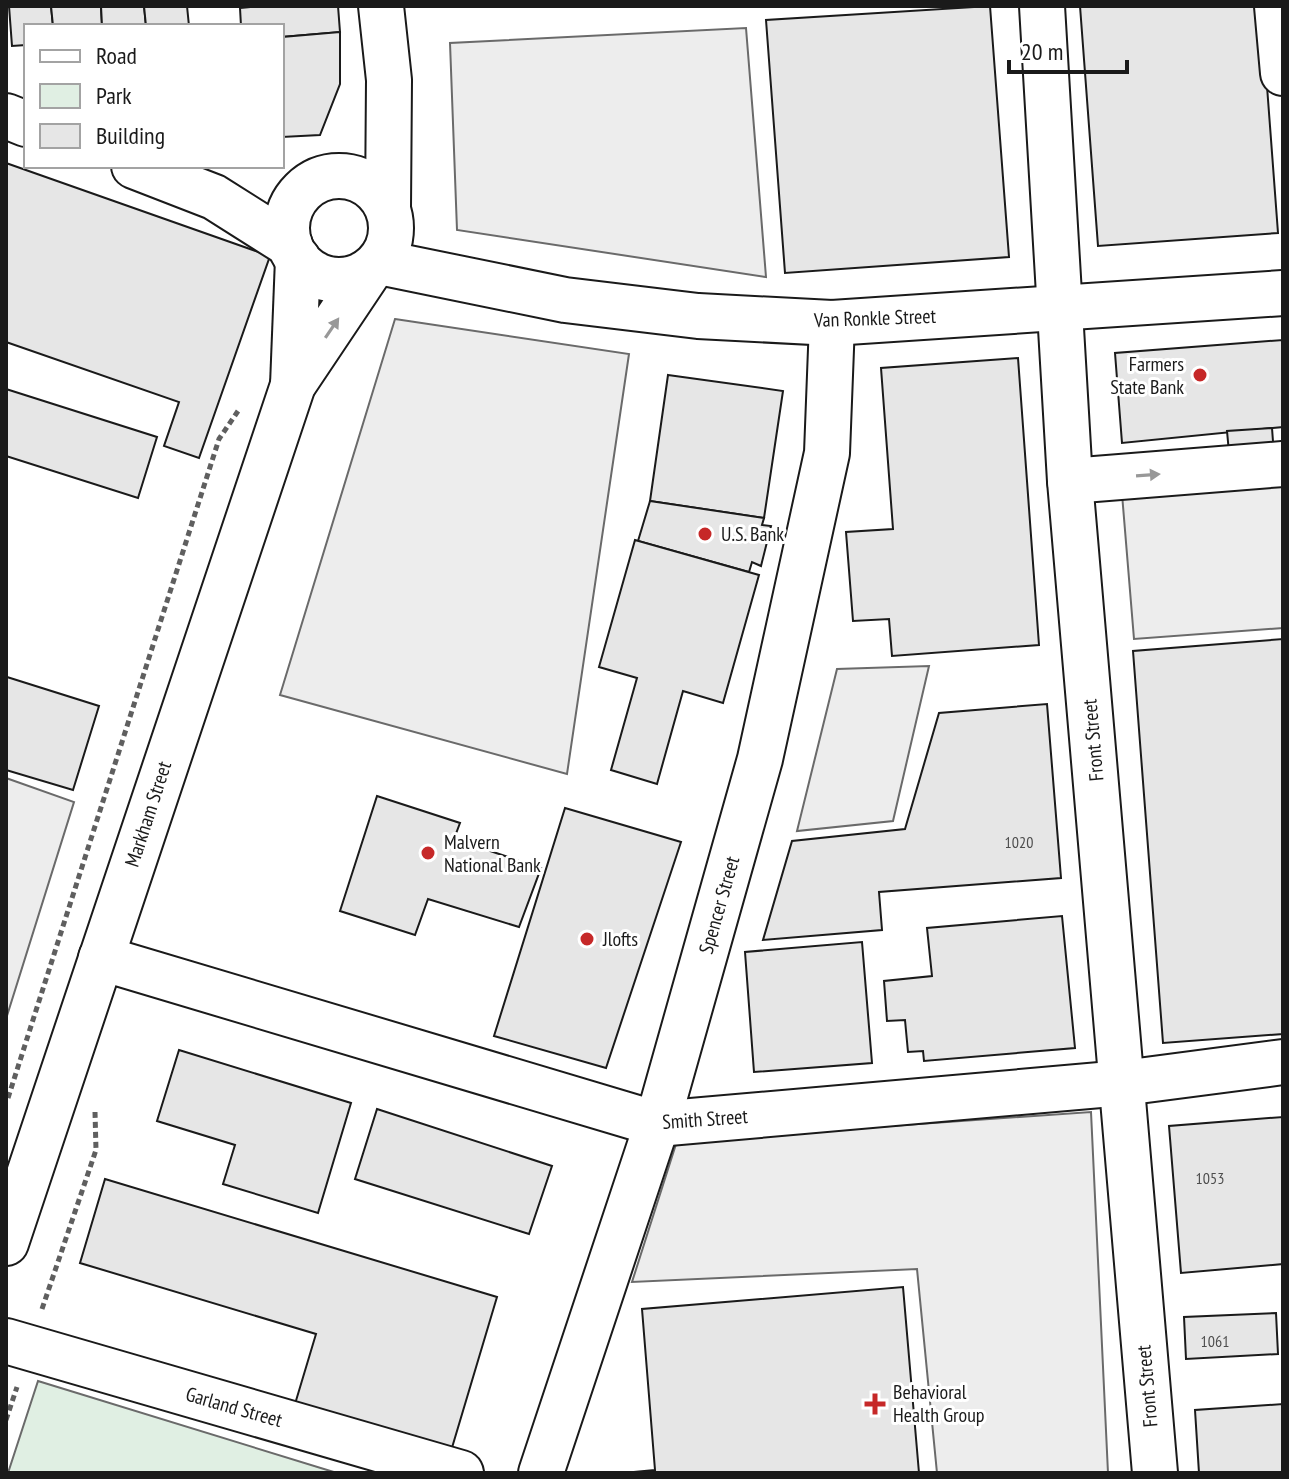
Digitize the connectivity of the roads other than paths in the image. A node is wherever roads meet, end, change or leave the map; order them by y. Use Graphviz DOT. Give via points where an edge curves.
graph roads {
  1 [pos="381,6"];
  2 [pos="1042,6"];
  3 [pos="1277,6"];
  4 [pos="1283,73"];
  5 [pos="387,125"];
  6 [pos="139,168"];
  7 [pos="315,183"];
  8 [pos="214,197"];
  9 [pos="389,214"];
  10 [pos="294,252"];
  11 [pos="374,266"];
  12 [pos="469,280"];
  13 [pos="1283,293"];
  14 [pos="1058,308"];
  15 [pos="832,323"];
  16 [pos="293,385"];
  17 [pos="1283,464"];
  18 [pos="1070,481"];
  19 [pos="101,958"];
  20 [pos="1283,1062"];
  21 [pos="1123,1083"];
  22 [pos="657,1124"];
  23 [pos="6,1243"];
  24 [pos="22,1331"];
  25 [pos="461,1473"];
  26 [pos="541,1473"];
  27 [pos="1155,1473"];
  1 -- 5 [label="street" via="389,80"];
  2 -- 14 [label="street, Front Street"];
  3 -- 4 [label="street"];
  5 -- 7 [label="street"];
  5 -- 9 [label="street"];
  6 -- 8 [label="street"];
  7 -- 8 [label="street"];
  7 -- 9 [label="street" via="354,178 368,184"];
  7 -- 10 [label="street" via="289,214"];
  8 -- 10 [label="street"];
  9 -- 11 [label="street" via="391,235"];
  9 -- 12 [label="street, Van Ronkle Street"];
  10 -- 11 [label="street" via="309,270 339,280"];
  10 -- 16 [label="street, Markham Street"];
  11 -- 12 [label="street, Van Ronkle Street"];
  16 -- 11 [label="street, Markham Street, one-way"];
  12 -- 15 [label="street, Van Ronkle Street" via="565,300 698,316"];
  13 -- 14 [label="street, Van Ronkle Street"];
  14 -- 15 [label="street, Van Ronkle Street"];
  14 -- 18 [label="street, Front Street"];
  15 -- 22 [label="street, Spencer Street" via="827,453 760,759"];
  16 -- 19 [label="street, Markham Street"];
  18 -- 17 [label="street, one-way"];
  18 -- 21 [label="street, Front Street"];
  19 -- 22 [label="street, Smith Street"];
  19 -- 23 [label="street, Markham Street"];
  20 -- 21 [label="street, Smith Street"];
  21 -- 22 [label="street, Smith Street"];
  21 -- 27 [label="street, Front Street"];
  22 -- 26 [label="street, Spencer Street"];
  24 -- 25 [label="street, Garland Street"];
}
